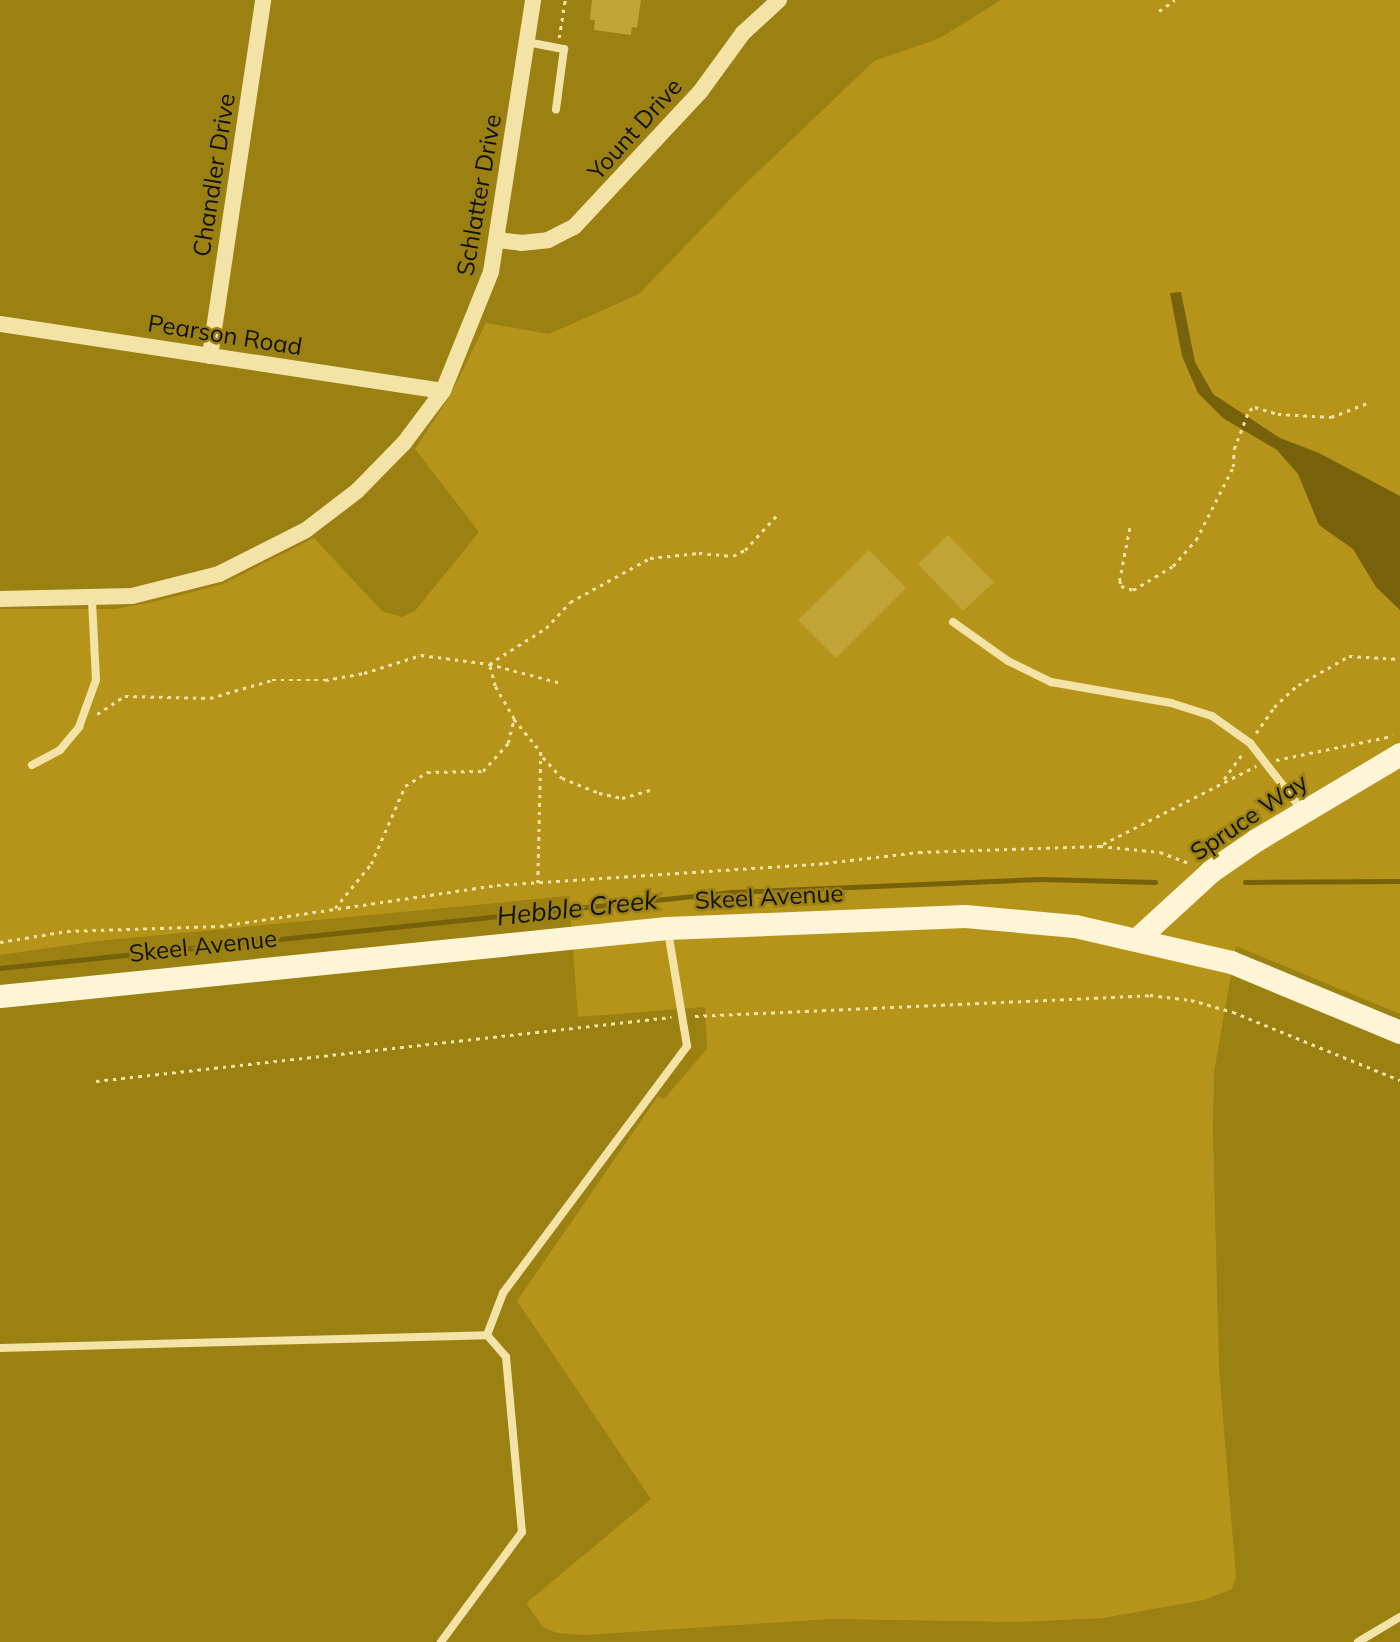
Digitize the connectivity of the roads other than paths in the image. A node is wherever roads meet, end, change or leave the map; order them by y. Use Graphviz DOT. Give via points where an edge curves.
graph roads {
  1 [pos="263,0"];
  2 [pos="533,0"];
  3 [pos="779,0"];
  4 [pos="527,42"];
  5 [pos="556,109"];
  6 [pos="498,240"];
  7 [pos="0,324"];
  8 [pos="210,356"];
  9 [pos="443,391"];
  10 [pos="0,600"];
  11 [pos="92,600"];
  12 [pos="953,622"];
  13 [pos="1400,754"];
  14 [pos="32,765"];
  15 [pos="1302,810"];
  16 [pos="667,928"];
  17 [pos="1138,938"];
  18 [pos="0,996"];
  19 [pos="1400,1032"];
  20 [pos="487,1335"];
  21 [pos="0,1348"];
  22 [pos="1400,1618"];
  23 [pos="441,1642"];
  24 [pos="1358,1642"];
  1 -- 8 [label="street, Chandler Drive"];
  2 -- 4 [label="street, Schlatter Drive"];
  3 -- 6 [label="street, Yount Drive" via="743,33 700,92 582,221 548,240"];
  4 -- 5 [label="lane" via="564,49"];
  4 -- 6 [label="street, Schlatter Drive"];
  6 -- 9 [label="street, Schlatter Drive" via="478,313"];
  7 -- 8 [label="street, Pearson Road"];
  8 -- 9 [label="street, Pearson Road"];
  9 -- 11 [label="street, Schlatter Drive" via="365,483 279,546 189,583"];
  10 -- 11 [label="street, Schlatter Drive"];
  11 -- 14 [label="lane" via="96,680 79,727 60,750"];
  12 -- 15 [label="lane" via="1008,661 1051,682 1171,703 1212,716 1250,743"];
  13 -- 15 [label="street, Spruce Way"];
  15 -- 17 [label="street, Spruce Way" via="1211,871"];
  16 -- 17 [label="street, Skeel Avenue" via="965,916 1075,926"];
  16 -- 18 [label="street, Skeel Avenue"];
  16 -- 20 [label="lane" via="687,1046 503,1293"];
  17 -- 19 [label="street, Skeel Avenue" via="1231,962"];
  20 -- 21 [label="lane"];
  20 -- 23 [label="lane" via="506,1357 522,1532"];
  22 -- 24 [label="lane"];
}
